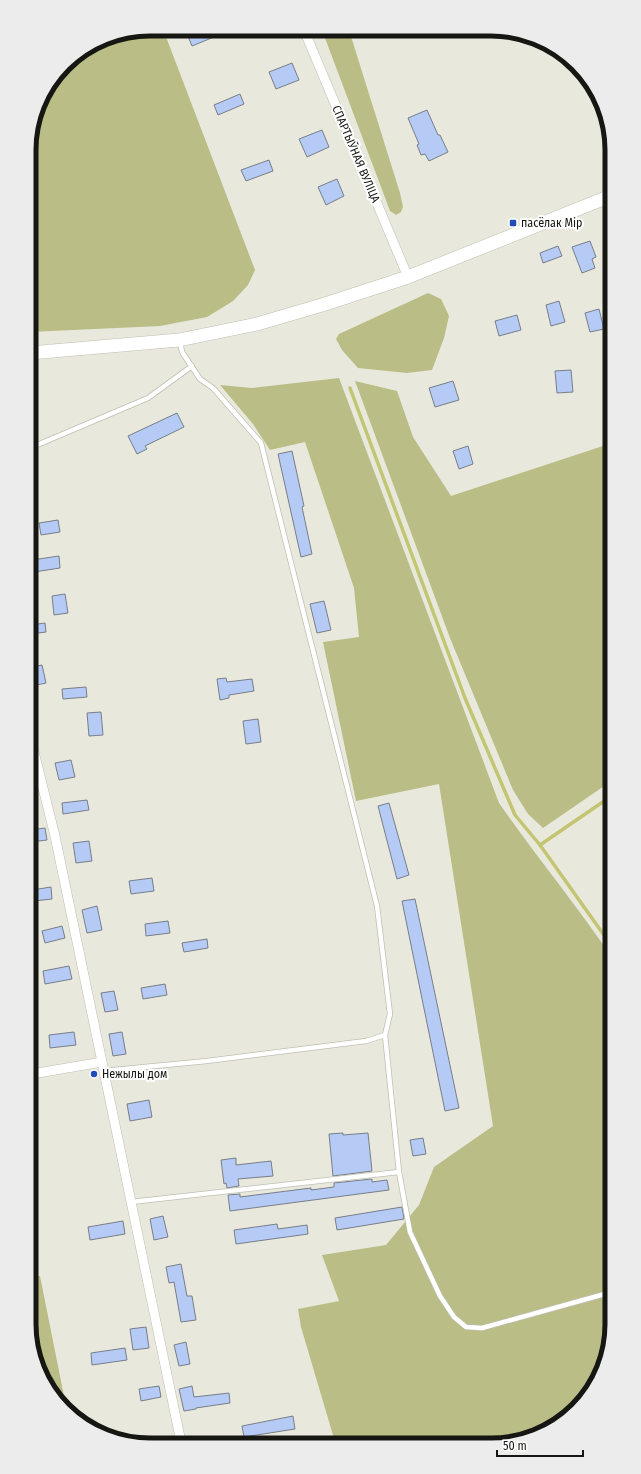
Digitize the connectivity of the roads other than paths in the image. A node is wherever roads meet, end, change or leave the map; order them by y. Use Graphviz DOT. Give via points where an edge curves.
graph roads {
  1 [pos="307,36"];
  2 [pos="605,198"];
  3 [pos="408,278"];
  4 [pos="179,340"];
  5 [pos="36,352"];
  6 [pos="192,366"];
  7 [pos="36,445"];
  8 [pos="36,760"];
  9 [pos="385,1035"];
  10 [pos="103,1066"];
  11 [pos="36,1074"];
  12 [pos="399,1172"];
  13 [pos="131,1202"];
  14 [pos="605,1294"];
  15 [pos="180,1438"];
  1 -- 3 [label="street, СПАРТЫЎНАЯ ВУЛІЦА"];
  2 -- 3 [label="main road"];
  3 -- 4 [label="main road" via="257,324"];
  4 -- 5 [label="main road"];
  4 -- 6 [label="lane" via="182,352"];
  6 -- 7 [label="lane" via="148,398"];
  6 -- 9 [label="lane" via="200,379 213,388 261,443 377,906 390,1014"];
  8 -- 10 [label="street" via="55,836"];
  9 -- 10 [label="lane" via="366,1041 207,1061"];
  9 -- 12 [label="lane"];
  10 -- 11 [label="street"];
  10 -- 13 [label="street"];
  12 -- 13 [label="lane"];
  12 -- 14 [label="lane" via="410,1232 440,1296 454,1317 466,1327 482,1328"];
  13 -- 15 [label="street"];
}
